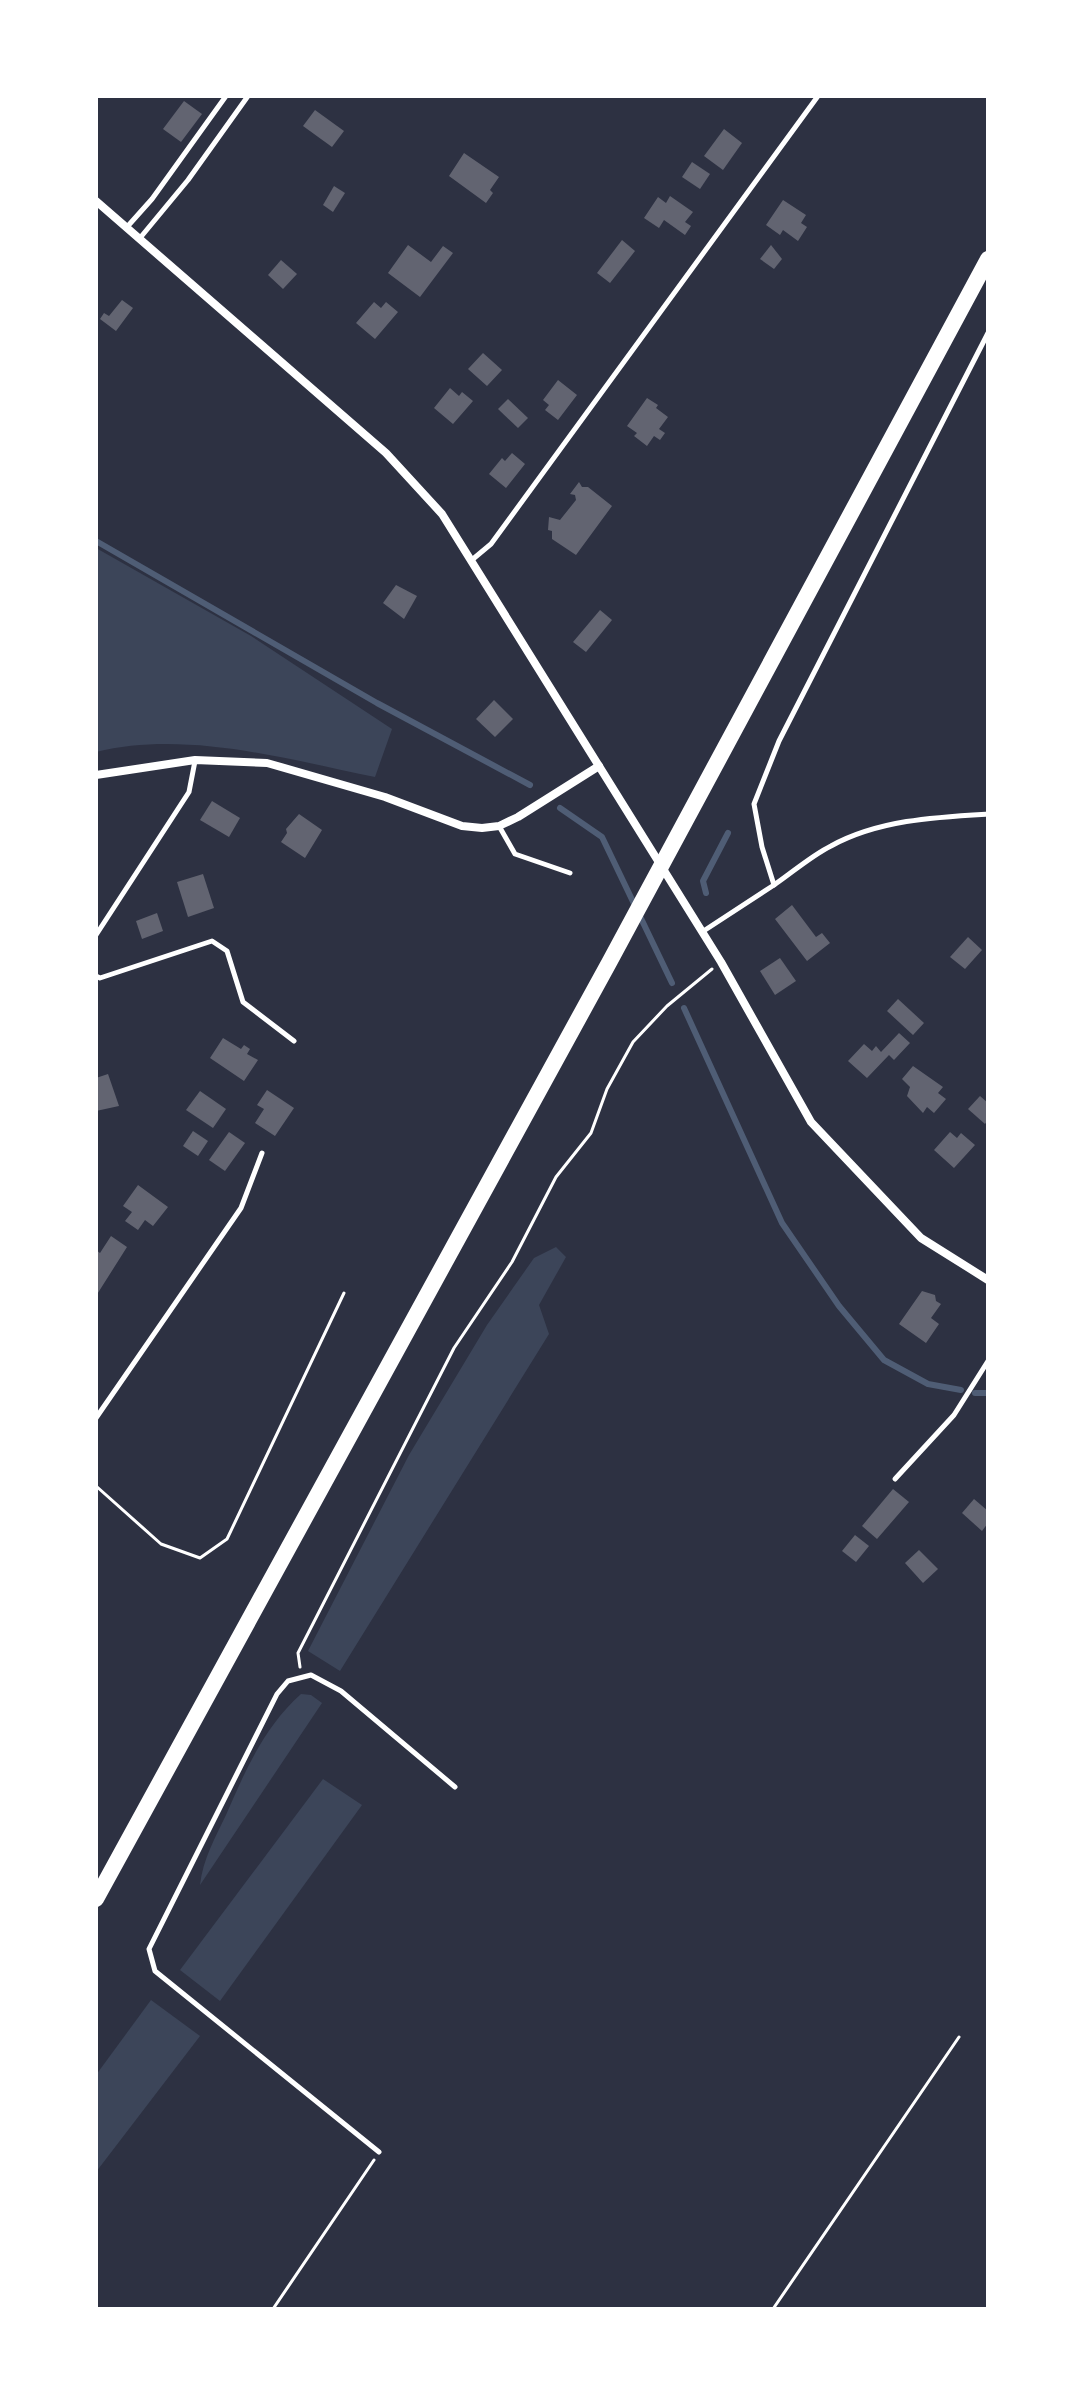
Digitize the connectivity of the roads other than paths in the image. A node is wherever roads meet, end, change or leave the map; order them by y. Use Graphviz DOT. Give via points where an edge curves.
graph roads {
  1 [pos="226,96"];
  2 [pos="248,96"];
  3 [pos="818,96"];
  4 [pos="96,201"];
  5 [pos="127,227"];
  6 [pos="140,238"];
  7 [pos="988,259"];
  8 [pos="988,333"];
  9 [pos="473,559"];
  10 [pos="195,760"];
  11 [pos="599,766"];
  12 [pos="96,775"];
  13 [pos="988,814"];
  14 [pos="499,826"];
  15 [pos="570,873"];
  16 [pos="774,885"];
  17 [pos="702,932"];
  18 [pos="96,935"];
  19 [pos="96,976"];
  20 [pos="294,1041"];
  21 [pos="262,1153"];
  22 [pos="988,1280"];
  23 [pos="988,1361"];
  24 [pos="96,1418"];
  25 [pos="895,1479"];
  26 [pos="455,1787"];
  27 [pos="96,1899"];
  28 [pos="379,2152"];
  1 -- 5 [label="lane"];
  2 -- 6 [label="lane"];
  3 -- 9 [label="lane" via="491,544"];
  4 -- 5 [label="street"];
  5 -- 6 [label="street"];
  6 -- 9 [label="street" via="386,453 442,514"];
  7 -- 27 [label="main road"];
  8 -- 16 [label="lane" via="779,741 754,804"];
  9 -- 11 [label="street"];
  10 -- 12 [label="street"];
  10 -- 14 [label="street" via="267,763 462,826"];
  10 -- 18 [label="lane" via="189,792"];
  11 -- 14 [label="street"];
  11 -- 17 [label="street"];
  13 -- 16 [label="lane" via="936,817 870,830 831,846"];
  14 -- 15 [label="lane" via="515,854"];
  16 -- 17 [label="lane"];
  17 -- 22 [label="street" via="811,1122 921,1238"];
  19 -- 20 [label="lane" via="212,941 227,951 243,1002"];
  21 -- 24 [label="lane" via="241,1208"];
  23 -- 25 [label="lane" via="954,1415"];
  26 -- 28 [label="lane" via="341,1691 302,1675 288,1681 149,1949 155,1971"];
}
